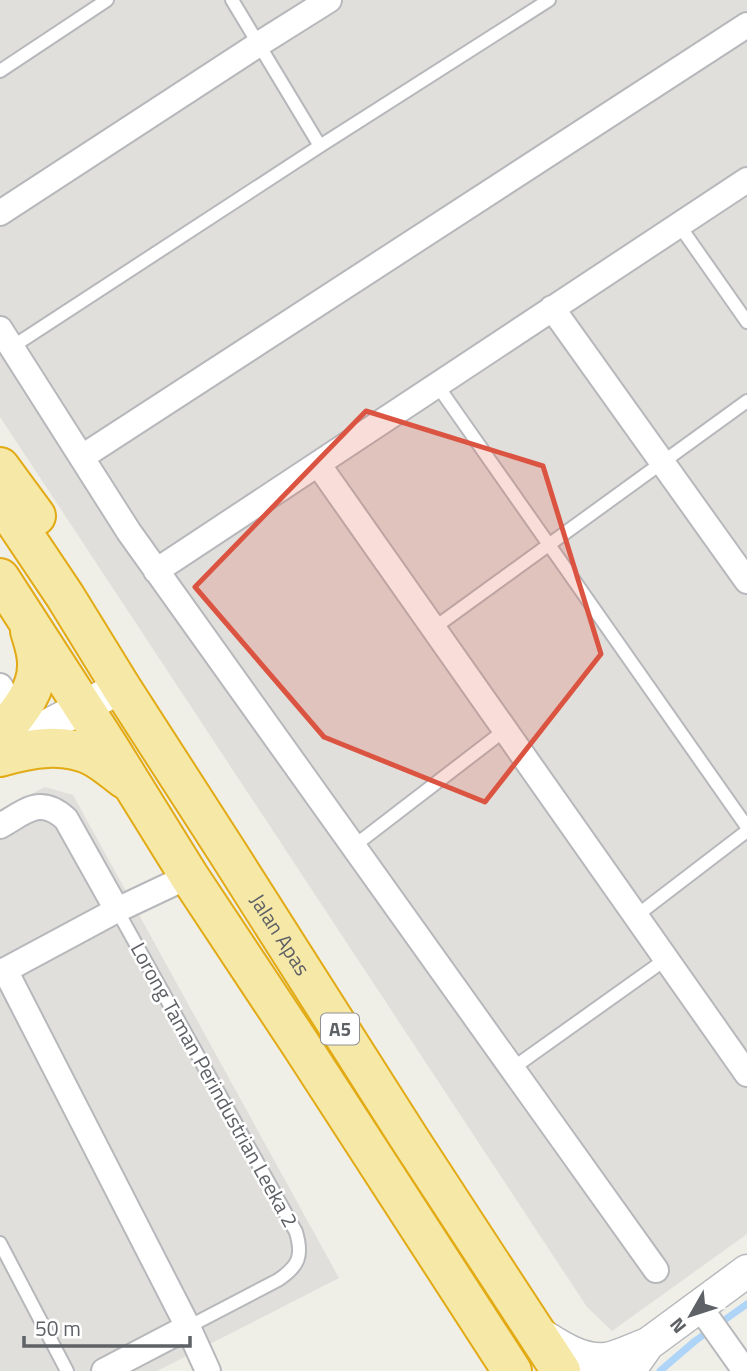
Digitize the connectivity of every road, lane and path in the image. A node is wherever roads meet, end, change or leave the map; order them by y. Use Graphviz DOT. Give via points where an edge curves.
graph roads {
  1 [pos="107,0"];
  2 [pos="232,0"];
  3 [pos="329,0"];
  4 [pos="549,0"];
  5 [pos="747,24"];
  6 [pos="259,44"];
  7 [pos="0,71"];
  8 [pos="320,146"];
  9 [pos="747,180"];
  10 [pos="0,213"];
  11 [pos="679,225"];
  12 [pos="552,308"];
  13 [pos="747,322"];
  14 [pos="6,338"];
  15 [pos="437,385"];
  16 [pos="747,401"];
  17 [pos="82,457"];
  18 [pos="662,462"];
  19 [pos="318,464"];
  20 [pos="0,467"];
  21 [pos="0,499"];
  22 [pos="549,545"];
  23 [pos="156,570"];
  24 [pos="0,578"];
  25 [pos="747,581"];
  26 [pos="26,618"];
  27 [pos="434,628"];
  28 [pos="121,687"];
  29 [pos="84,706"];
  30 [pos="6,712"];
  31 [pos="505,730"];
  32 [pos="0,751"];
  33 [pos="0,757"];
  34 [pos="135,788"];
  35 [pos="0,826"];
  36 [pos="747,829"];
  37 [pos="354,846"];
  38 [pos="226,850"];
  39 [pos="184,868"];
  40 [pos="117,910"];
  41 [pos="636,916"];
  42 [pos="666,959"];
  43 [pos="2,972"];
  44 [pos="299,1042"];
  45 [pos="513,1068"];
  46 [pos="747,1074"];
  47 [pos="0,1243"];
  48 [pos="656,1270"];
  49 [pos="747,1271"];
  50 [pos="704,1313"];
  51 [pos="188,1327"];
  52 [pos="533,1329"];
  53 [pos="649,1344"];
  54 [pos="67,1371"];
  55 [pos="104,1371"];
  56 [pos="208,1371"];
  57 [pos="512,1371"];
  58 [pos="561,1371"];
  59 [pos="629,1371"];
  60 [pos="745,1371"];
  1 -- 7 [label="lane"];
  2 -- 6 [label="lane"];
  3 -- 6 [label="street"];
  4 -- 8 [label="lane"];
  5 -- 17 [label="street"];
  6 -- 8 [label="lane"];
  6 -- 10 [label="street"];
  8 -- 14 [label="lane"];
  9 -- 11 [label="street"];
  11 -- 12 [label="street"];
  11 -- 13 [label="lane"];
  12 -- 15 [label="street"];
  12 -- 18 [label="street"];
  14 -- 17 [label="street"];
  15 -- 19 [label="street"];
  15 -- 22 [label="lane"];
  16 -- 18 [label="lane"];
  17 -- 23 [label="street"];
  18 -- 22 [label="lane"];
  18 -- 25 [label="street"];
  19 -- 23 [label="street"];
  19 -- 27 [label="street"];
  20 -- 28 [label="highway" via="129,652 130,674"];
  21 -- 28 [label="highway, Jalan Apas / A5"];
  22 -- 27 [label="lane"];
  22 -- 36 [label="lane"];
  23 -- 37 [label="street"];
  24 -- 26 [label="highway, Jalan Apas / A5"];
  26 -- 29 [label="highway, Jalan Apas / A5"];
  26 -- 30 [label="highway" via="37,665 30,696"];
  27 -- 31 [label="street"];
  28 -- 29 [label="street"];
  28 -- 38 [label="highway, Jalan Apas / A5"];
  29 -- 32 [label="street"];
  29 -- 34 [label="highway, Jalan Apas / A5"];
  31 -- 37 [label="lane"];
  31 -- 41 [label="street"];
  33 -- 34 [label="highway" via="43,748 75,750 99,761"];
  34 -- 39 [label="highway, Jalan Apas / A5"];
  35 -- 40 [label="street" via="32,808 50,807 58,812"];
  36 -- 41 [label="lane"];
  37 -- 45 [label="street"];
  38 -- 44 [label="highway" via="212,859 213,880"];
  38 -- 52 [label="highway, Jalan Apas / A5"];
  39 -- 40 [label="street"];
  39 -- 44 [label="highway, Jalan Apas / A5"];
  40 -- 43 [label="street"];
  40 -- 51 [label="lane, Lorong Taman Perindustrian Leeka 2" via="301,1247 290,1272"];
  41 -- 42 [label="street"];
  42 -- 45 [label="lane"];
  42 -- 46 [label="street"];
  43 -- 51 [label="street"];
  44 -- 57 [label="highway, Jalan Apas / A5"];
  45 -- 48 [label="street"];
  47 -- 54 [label="lane"];
  49 -- 50 [label="street"];
  50 -- 53 [label="street"];
  50 -- 60 [label="street"];
  51 -- 55 [label="street"];
  51 -- 56 [label="street"];
  52 -- 53 [label="street" via="587,1358 606,1359"];
  52 -- 58 [label="highway, Jalan Apas / A5"];
  53 -- 59 [label="street"];
}
